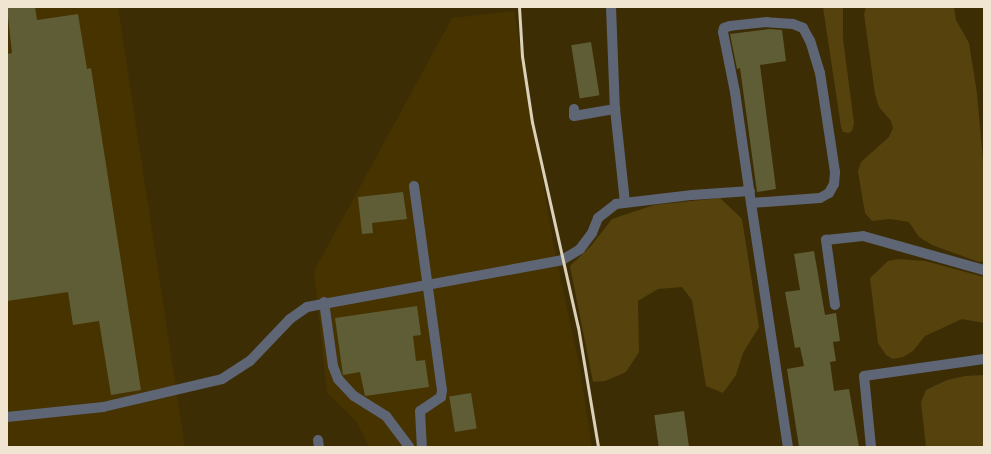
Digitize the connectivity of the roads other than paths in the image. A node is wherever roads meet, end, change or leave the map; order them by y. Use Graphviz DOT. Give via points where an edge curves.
graph roads {
  1 [pos="611,7"];
  2 [pos="574,109"];
  3 [pos="615,109"];
  4 [pos="414,186"];
  5 [pos="750,191"];
  6 [pos="625,202"];
  7 [pos="751,203"];
  8 [pos="984,270"];
  9 [pos="428,284"];
  10 [pos="324,302"];
  11 [pos="835,305"];
  12 [pos="984,358"];
  13 [pos="7,417"];
  14 [pos="409,447"];
  15 [pos="422,447"];
  16 [pos="788,447"];
  17 [pos="871,447"];
  1 -- 3 [label="lane"];
  2 -- 3 [label="lane" via="574,116"];
  3 -- 6 [label="lane"];
  4 -- 9 [label="lane"];
  5 -- 6 [label="lane" via="692,194"];
  5 -- 7 [label="lane"];
  5 -- 7 [label="lane" via="735,92 722,32 730,26 767,22 793,24 803,28 820,73 835,172 834,184 829,193 820,198"];
  6 -- 9 [label="lane" via="606,210 580,249 562,260"];
  7 -- 16 [label="lane"];
  8 -- 11 [label="lane" via="863,236 826,240"];
  9 -- 10 [label="lane"];
  9 -- 15 [label="lane" via="442,390 441,398 420,411"];
  10 -- 13 [label="lane" via="307,307 290,319 250,361 222,379 103,407"];
  10 -- 14 [label="lane" via="333,366 338,379 354,396 386,416"];
  12 -- 17 [label="lane" via="864,376"];
}
